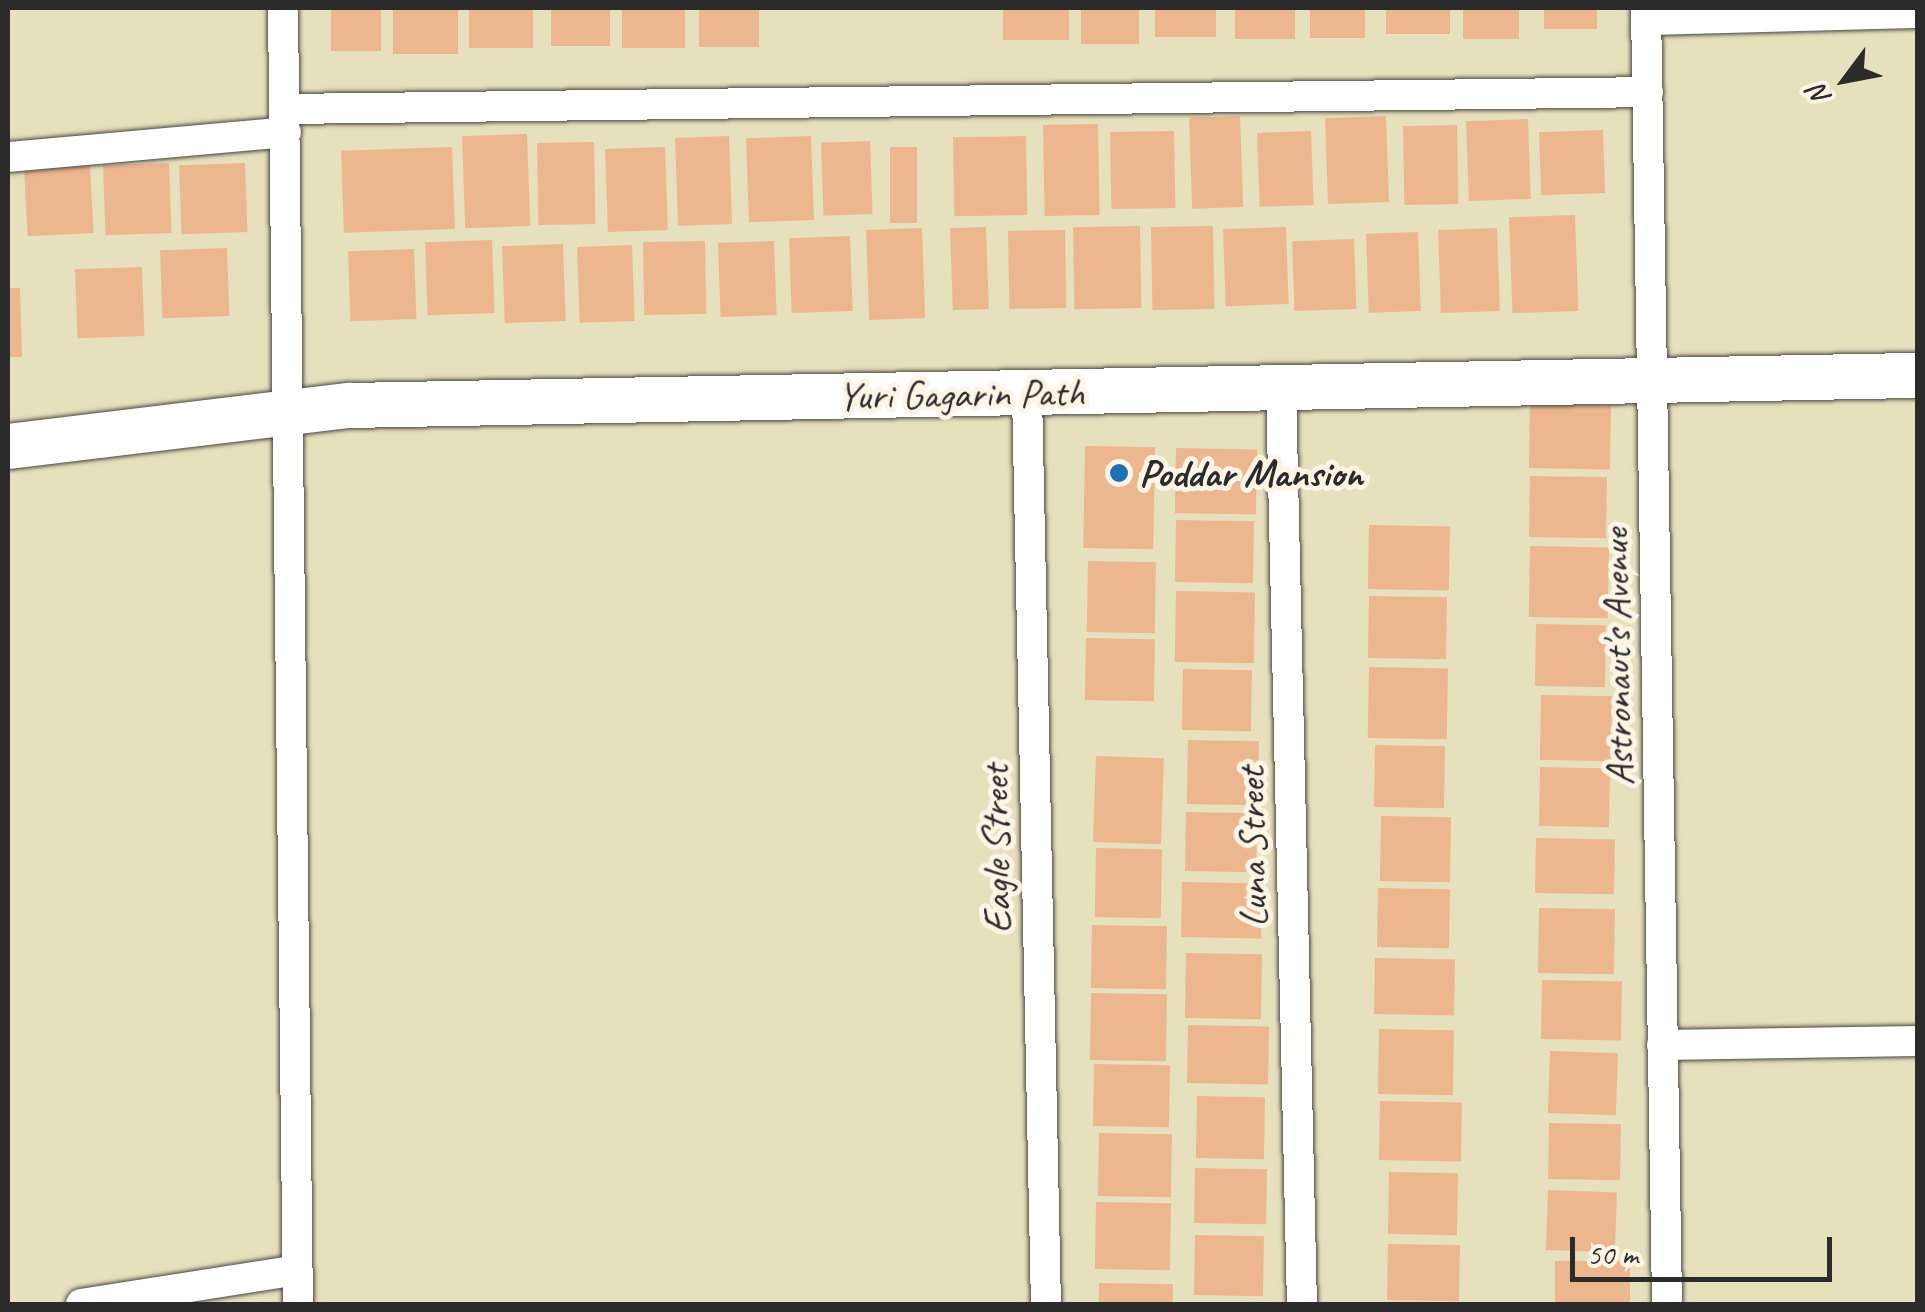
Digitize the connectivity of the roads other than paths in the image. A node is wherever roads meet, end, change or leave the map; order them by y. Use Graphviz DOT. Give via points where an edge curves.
graph roads {
  1 [pos="283,8"];
  2 [pos="1918,13"];
  3 [pos="1646,14"];
  4 [pos="1648,92"];
  5 [pos="285,120"];
  6 [pos="8,157"];
  7 [pos="1918,375"];
  8 [pos="1652,380"];
  9 [pos="1282,388"];
  10 [pos="1026,392"];
  11 [pos="290,411"];
  12 [pos="8,446"];
  13 [pos="1918,1041"];
  14 [pos="1662,1045"];
  15 [pos="297,1270"];
  16 [pos="81,1304"];
  17 [pos="298,1304"];
  18 [pos="1046,1304"];
  19 [pos="1302,1304"];
  20 [pos="1667,1304"];
  1 -- 5 [label="street"];
  2 -- 3 [label="street"];
  3 -- 4 [label="street, Astronaut's Avenue"];
  4 -- 5 [label="street"];
  4 -- 8 [label="street, Astronaut's Avenue"];
  5 -- 6 [label="street"];
  5 -- 11 [label="street"];
  7 -- 8 [label="street, Yuri Gagarin Path"];
  8 -- 9 [label="street, Yuri Gagarin Path"];
  8 -- 14 [label="street, Astronaut's Avenue"];
  9 -- 10 [label="street, Yuri Gagarin Path"];
  9 -- 19 [label="street, Luna Street"];
  10 -- 11 [label="street, Yuri Gagarin Path"];
  10 -- 18 [label="street, Eagle Street"];
  11 -- 12 [label="street, Yuri Gagarin Path"];
  11 -- 15 [label="street"];
  13 -- 14 [label="street"];
  14 -- 20 [label="street, Astronaut's Avenue"];
  15 -- 16 [label="street"];
  15 -- 17 [label="street"];
}
